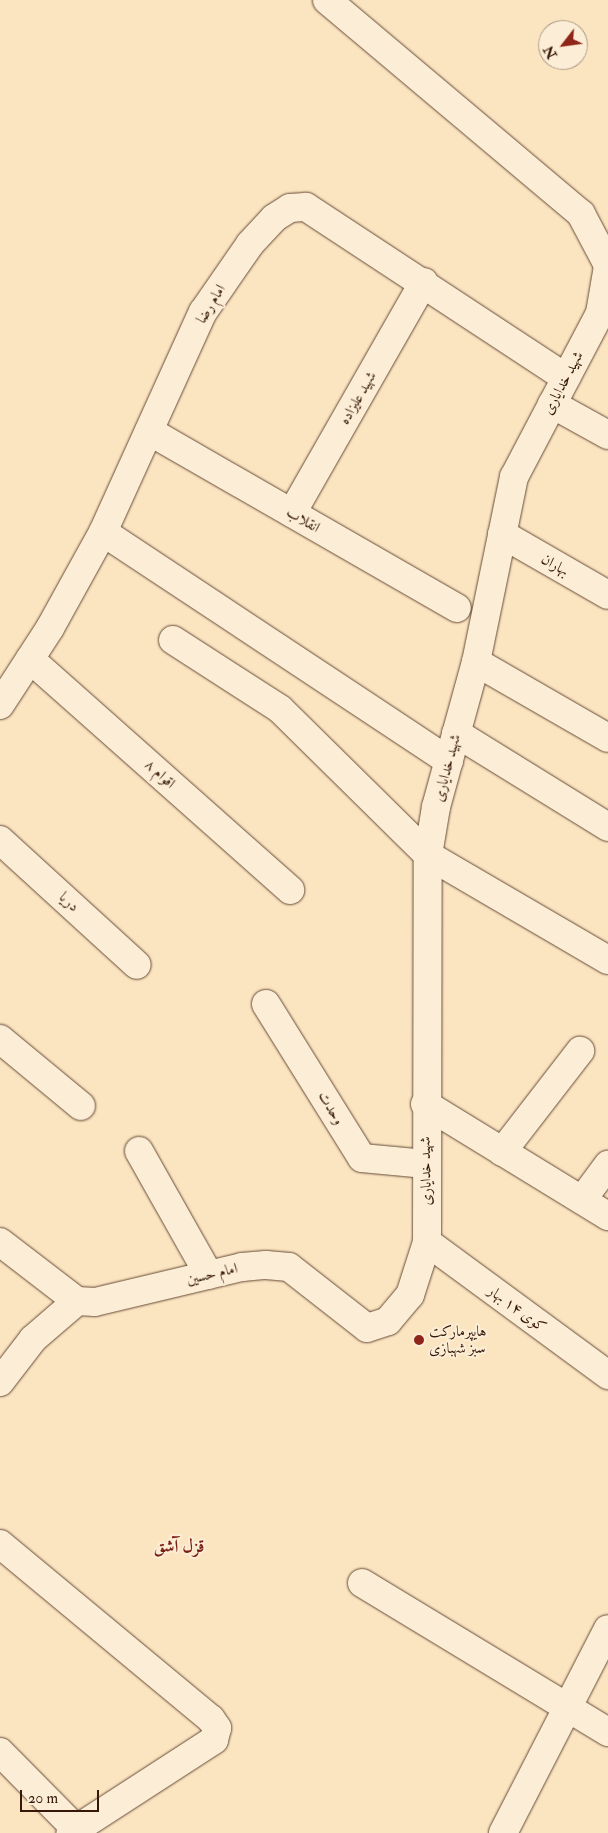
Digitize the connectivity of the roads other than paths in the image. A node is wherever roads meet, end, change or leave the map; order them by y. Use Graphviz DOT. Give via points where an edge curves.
graph roads {
  1 [pos="327,0"];
  2 [pos="605,250"];
  3 [pos="424,282"];
  4 [pos="566,378"];
  5 [pos="552,404"];
  6 [pos="149,431"];
  7 [pos="608,435"];
  8 [pos="292,513"];
  9 [pos="102,532"];
  10 [pos="502,534"];
  11 [pos="608,595"];
  12 [pos="457,608"];
  13 [pos="173,640"];
  14 [pos="30,659"];
  15 [pos="476,662"];
  16 [pos="0,705"];
  17 [pos="456,733"];
  18 [pos="608,738"];
  19 [pos="449,760"];
  20 [pos="608,826"];
  21 [pos="0,840"];
  22 [pos="428,855"];
  23 [pos="290,890"];
  24 [pos="608,960"];
  25 [pos="137,965"];
  26 [pos="266,1004"];
  27 [pos="0,1039"];
  28 [pos="580,1051"];
  29 [pos="425,1104"];
  30 [pos="81,1106"];
  31 [pos="139,1151"];
  32 [pos="502,1152"];
  33 [pos="426,1164"];
  34 [pos="608,1165"];
  35 [pos="582,1200"];
  36 [pos="608,1216"];
  37 [pos="0,1242"];
  38 [pos="427,1242"];
  39 [pos="209,1274"];
  40 [pos="410,1295"];
  41 [pos="77,1300"];
  42 [pos="608,1375"];
  43 [pos="0,1382"];
  44 [pos="0,1544"];
  45 [pos="362,1583"];
  46 [pos="608,1629"];
  47 [pos="569,1706"];
  48 [pos="608,1732"];
  49 [pos="0,1752"];
  50 [pos="75,1832"];
  51 [pos="503,1833"];
  1 -- 2 [label="street, شهید خدایاری" via="581,214"];
  2 -- 4 [label="street, شهید خدایاری" via="600,313"];
  3 -- 4 [label="street, امام رضا"];
  3 -- 6 [label="street, امام رضا" via="306,207 290,208 274,218 250,244 204,312"];
  3 -- 8 [label="street, شهید علیزاده"];
  4 -- 5 [label="street, شهید خدایاری"];
  5 -- 7 [label="street"];
  5 -- 10 [label="street, شهید خدایاری" via="514,477"];
  6 -- 8 [label="street, انقلاب"];
  6 -- 9 [label="street, امام رضا"];
  8 -- 12 [label="street, انقلاب"];
  9 -- 14 [label="street, امام رضا"];
  9 -- 19 [label="street"];
  10 -- 11 [label="street, بهاران"];
  10 -- 15 [label="street, شهید خدایاری"];
  13 -- 22 [label="street" via="280,709"];
  14 -- 16 [label="street, امام رضا"];
  14 -- 23 [label="street, اقوام ۸"];
  15 -- 17 [label="street, شهید خدایاری"];
  15 -- 18 [label="street"];
  17 -- 19 [label="street, شهید خدایاری"];
  17 -- 20 [label="street"];
  19 -- 22 [label="street, شهید خدایاری" via="436,806"];
  21 -- 25 [label="street, دریا"];
  22 -- 24 [label="street"];
  22 -- 29 [label="street, شهید خدایاری"];
  26 -- 33 [label="street, وحدت" via="362,1158"];
  27 -- 30 [label="street"];
  28 -- 32 [label="street"];
  29 -- 32 [label="street"];
  29 -- 33 [label="street, شهید خدایاری"];
  31 -- 39 [label="street"];
  32 -- 35 [label="street"];
  33 -- 38 [label="street, شهید خدایاری"];
  34 -- 35 [label="street"];
  35 -- 36 [label="street"];
  37 -- 41 [label="street"];
  38 -- 40 [label="street, شهید خدایاری"];
  38 -- 42 [label="street, کوی ۱۴ بهار"];
  39 -- 40 [label="street, امام حسین" via="242,1266 289,1267 367,1328 388,1321"];
  39 -- 41 [label="street, امام حسین" via="95,1302"];
  41 -- 43 [label="street" via="33,1339"];
  44 -- 50 [label="street" via="211,1719 217,1728 214,1740"];
  45 -- 47 [label="street"];
  46 -- 47 [label="street"];
  47 -- 48 [label="street"];
  47 -- 51 [label="street"];
  49 -- 50 [label="street"];
}
